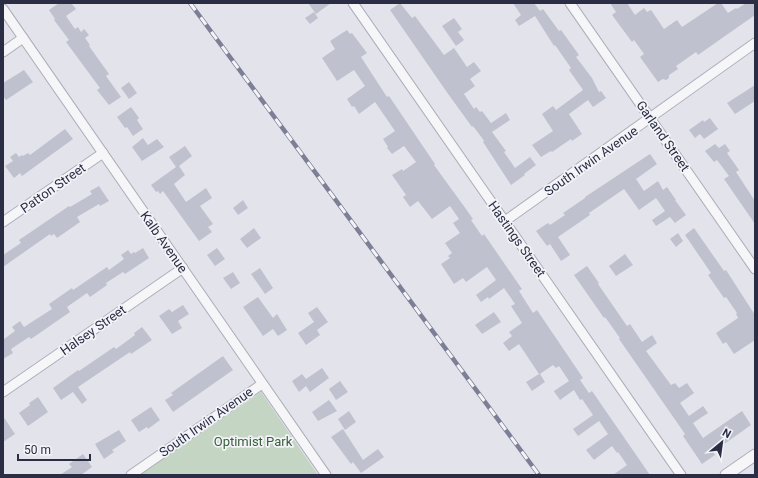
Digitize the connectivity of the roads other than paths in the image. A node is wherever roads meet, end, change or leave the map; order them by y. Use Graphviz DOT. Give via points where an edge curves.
graph roads {
  1 [pos="353,3"];
  2 [pos="570,3"];
  3 [pos="3,9"];
  4 [pos="23,38"];
  5 [pos="755,44"];
  6 [pos="3,52"];
  7 [pos="650,119"];
  8 [pos="103,153"];
  9 [pos="505,221"];
  10 [pos="3,222"];
  11 [pos="183,268"];
  12 [pos="755,268"];
  13 [pos="262,384"];
  14 [pos="3,392"];
  15 [pos="755,455"];
  16 [pos="131,475"];
  17 [pos="326,475"];
  18 [pos="681,475"];
  19 [pos="726,475"];
  1 -- 9 [label="street, Hastings Street"];
  2 -- 7 [label="street, Garland Street"];
  3 -- 4 [label="street, Kalb Avenue"];
  4 -- 6 [label="street"];
  4 -- 8 [label="street, Kalb Avenue"];
  5 -- 7 [label="street, South Irwin Avenue"];
  7 -- 9 [label="street, South Irwin Avenue"];
  7 -- 12 [label="street, Garland Street"];
  8 -- 10 [label="street, Patton Street"];
  8 -- 11 [label="street, Kalb Avenue"];
  9 -- 18 [label="street, Hastings Street"];
  11 -- 13 [label="street, Kalb Avenue"];
  11 -- 14 [label="street, Halsey Street"];
  13 -- 16 [label="street, South Irwin Avenue"];
  13 -- 17 [label="street, Kalb Avenue"];
  15 -- 19 [label="street"];
}
